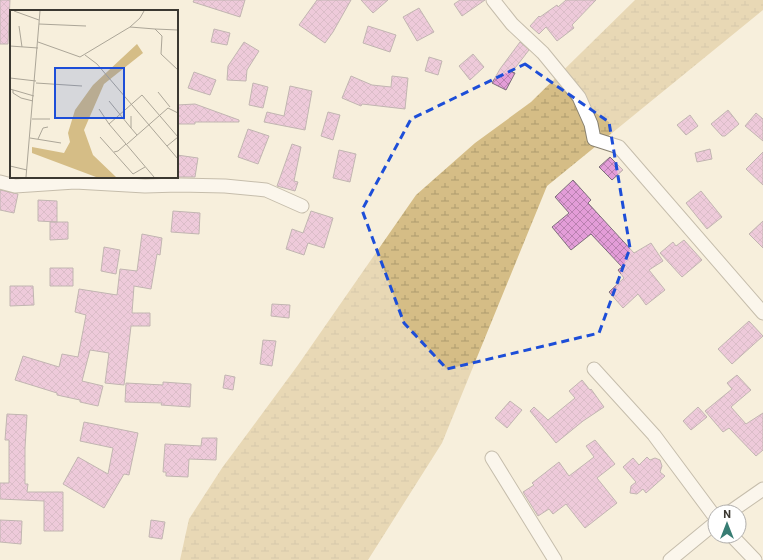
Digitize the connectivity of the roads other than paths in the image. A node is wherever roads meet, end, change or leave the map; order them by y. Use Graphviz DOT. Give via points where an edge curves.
graph roads {
  1 [pos="493,0"];
  2 [pos="0,182"];
  3 [pos="302,206"];
  4 [pos="763,313"];
  5 [pos="594,369"];
  6 [pos="492,458"];
  7 [pos="763,489"];
  8 [pos="741,504"];
  9 [pos="707,506"];
  10 [pos="707,530"];
  11 [pos="740,544"];
  12 [pos="554,560"];
  13 [pos="670,560"];
  14 [pos="755,560"];
  1 -- 4 [label="street" via="512,24 543,53 578,97 591,124 594,138 619,147"];
  2 -- 3 [label="street" via="15,186 75,182 145,186 225,186 266,190"];
  5 -- 9 [label="street" via="654,435"];
  6 -- 12 [label="street"];
  7 -- 8 [label="street"];
  10 -- 13 [label="street"];
  11 -- 14 [label="street"];
}
